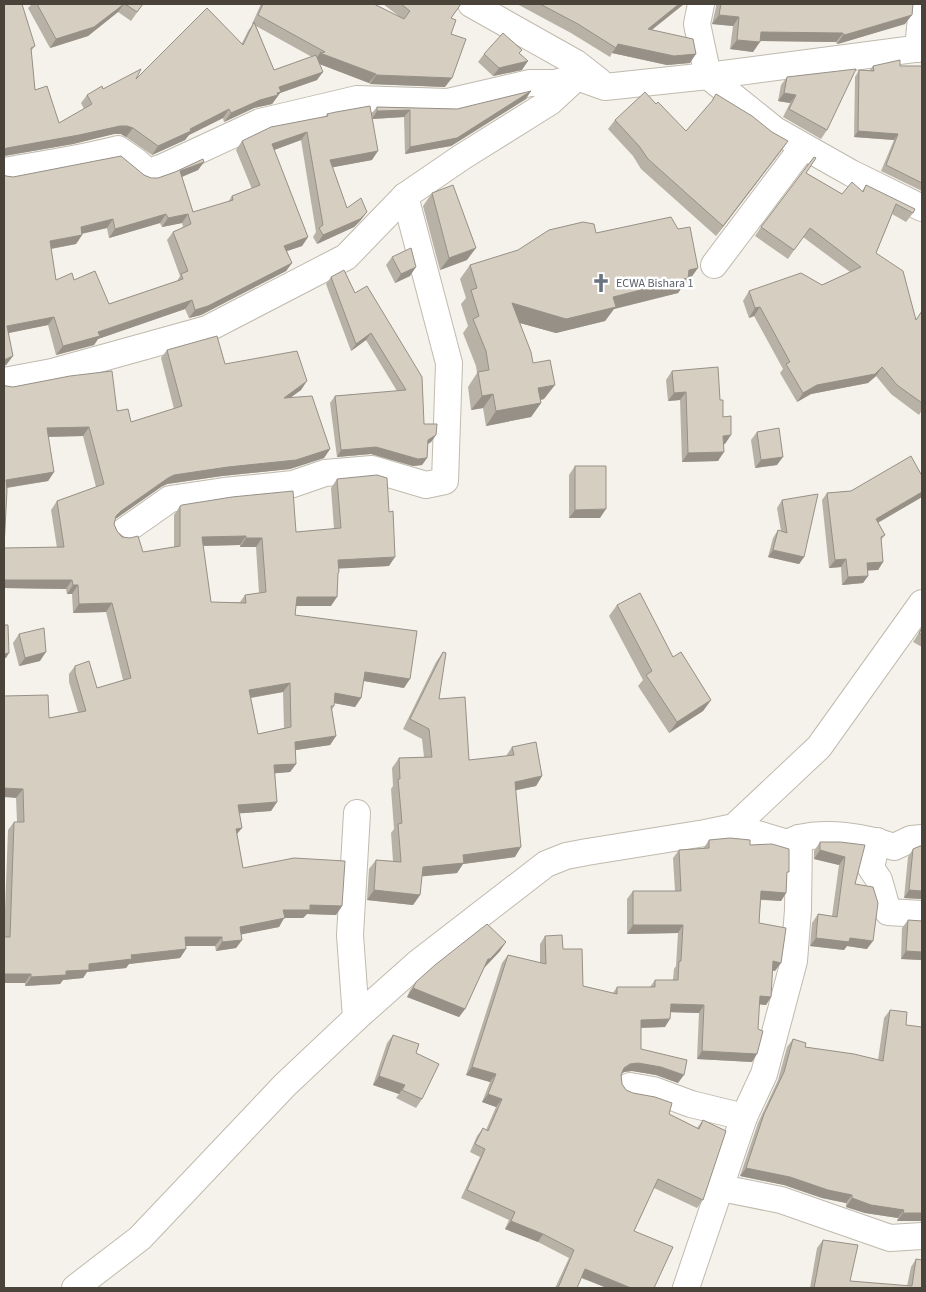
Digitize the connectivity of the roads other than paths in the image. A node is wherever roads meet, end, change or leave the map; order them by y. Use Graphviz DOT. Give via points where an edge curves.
graph roads {
  1 [pos="471,4"];
  2 [pos="701,4"];
  3 [pos="922,7"];
  4 [pos="920,48"];
  5 [pos="556,50"];
  6 [pos="708,76"];
  7 [pos="566,80"];
  8 [pos="605,87"];
  9 [pos="803,147"];
  10 [pos="4,171"];
  11 [pos="405,196"];
  12 [pos="922,208"];
  13 [pos="714,265"];
  14 [pos="4,381"];
  15 [pos="123,532"];
  16 [pos="922,603"];
  17 [pos="357,813"];
  18 [pos="734,827"];
  19 [pos="799,838"];
  20 [pos="922,838"];
  21 [pos="877,841"];
  22 [pos="922,914"];
  23 [pos="356,1018"];
  24 [pos="630,1086"];
  25 [pos="744,1118"];
  26 [pos="721,1188"];
  27 [pos="922,1236"];
  28 [pos="75,1288"];
  29 [pos="686,1288"];
  1 -- 5 [label="street"];
  2 -- 6 [label="street" via="697,24"];
  3 -- 4 [label="street"];
  4 -- 6 [label="street"];
  5 -- 7 [label="street"];
  5 -- 8 [label="street"];
  6 -- 8 [label="street"];
  6 -- 9 [label="street" via="775,130"];
  7 -- 8 [label="street"];
  7 -- 10 [label="street" via="530,83 448,102 358,99 305,110 260,122 148,172 118,149"];
  7 -- 11 [label="street" via="550,102"];
  9 -- 12 [label="street"];
  9 -- 13 [label="street"];
  11 -- 14 [label="street" via="346,257 207,329 52,372"];
  11 -- 15 [label="street" via="449,364 446,481 426,485 372,469 325,473 293,484 170,499"];
  16 -- 18 [label="street" via="819,747"];
  17 -- 23 [label="street" via="350,935"];
  18 -- 19 [label="street" via="787,843"];
  18 -- 23 [label="street" via="566,856 546,864 419,962"];
  19 -- 21 [label="street" via="830,835"];
  19 -- 25 [label="street" via="794,962 764,1074"];
  20 -- 21 [label="street" via="894,847"];
  21 -- 22 [label="street" via="871,868 879,880 888,912"];
  23 -- 28 [label="street" via="285,1085 140,1238"];
  24 -- 25 [label="street"];
  25 -- 26 [label="street"];
  26 -- 27 [label="street" via="781,1200 890,1238"];
  26 -- 29 [label="street"];
}
